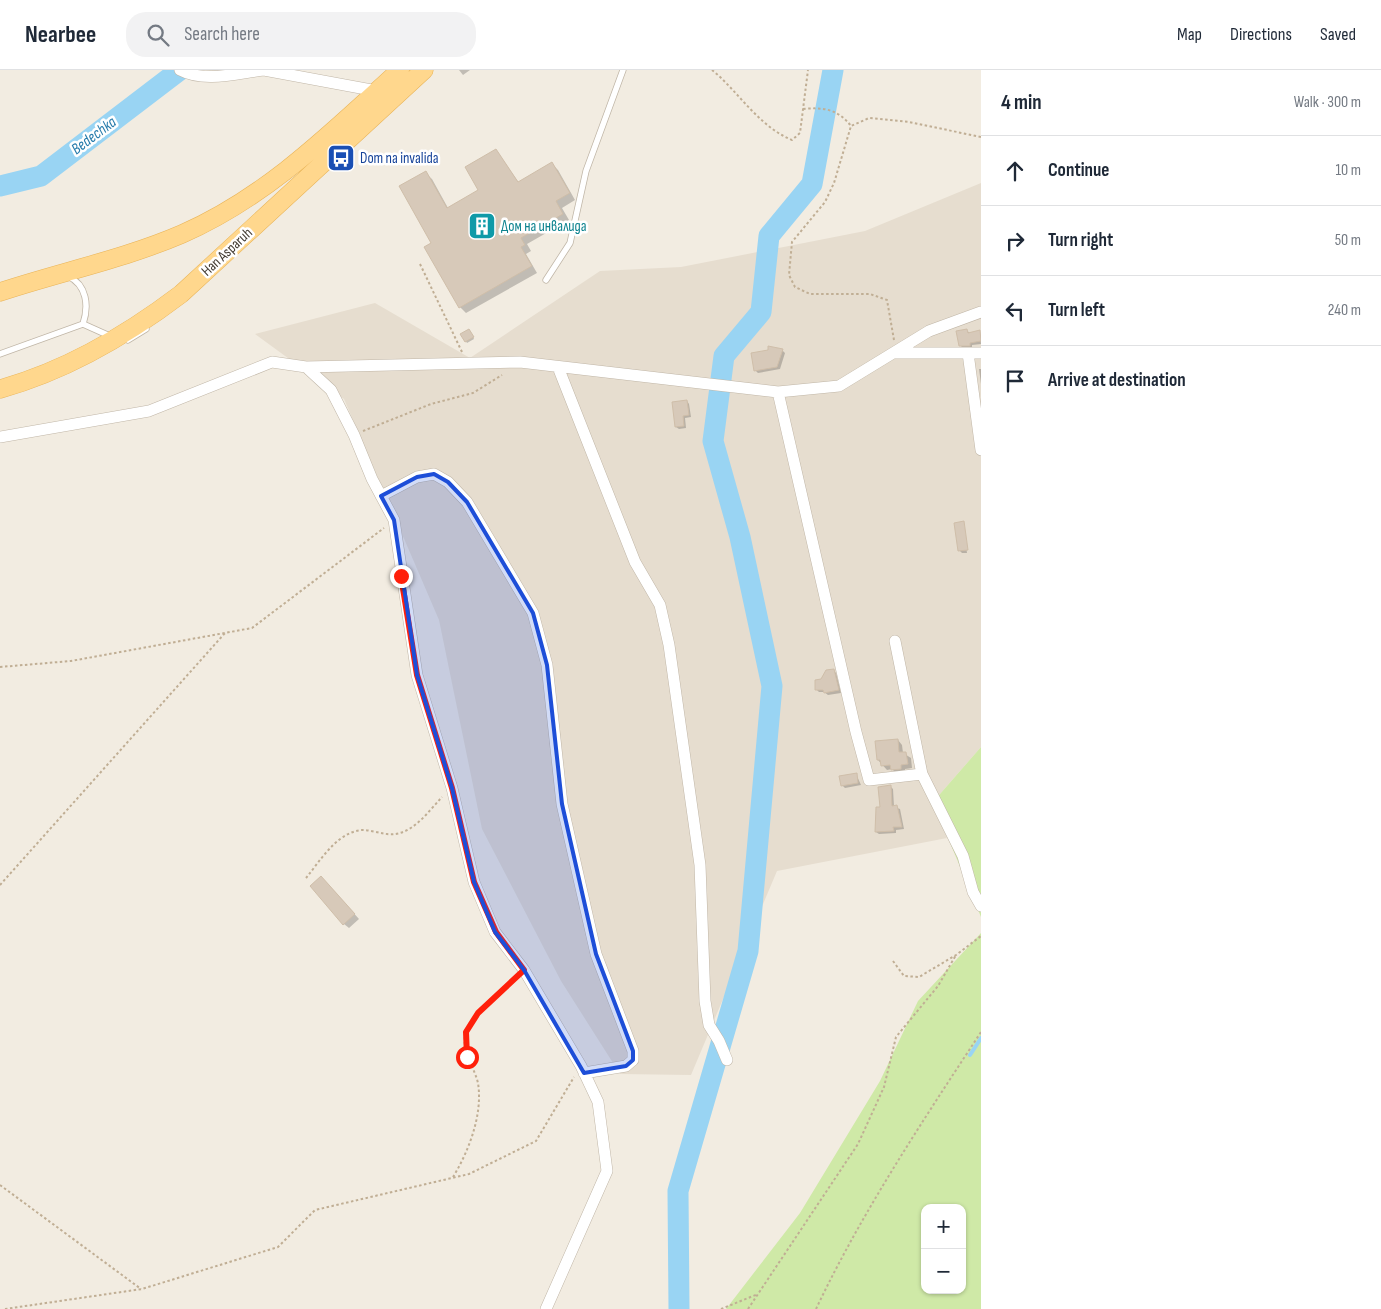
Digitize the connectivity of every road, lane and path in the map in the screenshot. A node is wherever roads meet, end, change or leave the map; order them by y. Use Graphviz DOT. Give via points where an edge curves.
graph roads {
  1 [pos="264,70"];
  2 [pos="400,70"];
  3 [pos="424,70"];
  4 [pos="623,70"];
  5 [pos="712,70"];
  6 [pos="808,70"];
  7 [pos="184,72"];
  8 [pos="222,72"];
  9 [pos="377,91"];
  10 [pos="803,109"];
  11 [pos="851,126"];
  12 [pos="981,137"];
  13 [pos="420,264"];
  14 [pos="51,275"];
  15 [pos="546,280"];
  16 [pos="0,292"];
  17 [pos="164,306"];
  18 [pos="981,312"];
  19 [pos="83,324"];
  20 [pos="113,338"];
  21 [pos="88,353"];
  22 [pos="895,353"];
  23 [pos="968,353"];
  24 [pos="981,353"];
  25 [pos="0,354"];
  26 [pos="520,362"];
  27 [pos="466,364"];
  28 [pos="306,367"];
  29 [pos="558,367"];
  30 [pos="0,390"];
  31 [pos="778,392"];
  32 [pos="354,435"];
  33 [pos="0,436"];
  34 [pos="981,450"];
  35 [pos="381,496"];
  36 [pos="394,520"];
  37 [pos="225,633"];
  38 [pos="895,641"];
  39 [pos="0,667"];
  40 [pos="922,774"];
  41 [pos="452,788"];
  42 [pos="306,878"];
  43 [pos="0,884"];
  44 [pos="981,906"];
  45 [pos="981,936"];
  46 [pos="956,955"];
  47 [pos="893,961"];
  48 [pos="524,970"];
  49 [pos="981,1032"];
  50 [pos="727,1060"];
  51 [pos="582,1070"];
  52 [pos="453,1177"];
  53 [pos="0,1185"];
  54 [pos="142,1289"];
  55 [pos="758,1294"];
  56 [pos="5,1309"];
  57 [pos="546,1309"];
  58 [pos="721,1309"];
  59 [pos="748,1309"];
  60 [pos="816,1309"];
  1 -- 8 [label="street"];
  1 -- 9 [label="street"];
  2 -- 9 [label="main road, Han Asparuh"];
  3 -- 17 [label="main road, Han Asparuh"];
  4 -- 15 [label="lane" via="586,171 570,243"];
  5 -- 10 [label="path" via="748,108 782,136 792,140 800,133"];
  6 -- 10 [label="path"];
  7 -- 8 [label="street" via="211,77"];
  9 -- 14 [label="main road, Han Asparuh" via="310,152 243,201 181,234"];
  10 -- 11 [label="path" via="822,107 843,116"];
  11 -- 12 [label="path" via="869,118 909,122"];
  11 -- 22 [label="path" via="825,202 792,242 789,275 795,287 810,294 870,294 887,300"];
  13 -- 27 [label="path" via="458,339"];
  14 -- 16 [label="main road, Han Asparuh"];
  14 -- 19 [label="lane" via="73,278 82,289 87,303"];
  17 -- 20 [label="main road, Han Asparuh"];
  17 -- 21 [label="lane" via="137,336 111,348"];
  18 -- 22 [label="street" via="929,331"];
  19 -- 20 [label="lane"];
  19 -- 25 [label="lane"];
  20 -- 21 [label="main road, Han Asparuh"];
  21 -- 30 [label="main road, Han Asparuh" via="60,368"];
  22 -- 23 [label="street"];
  22 -- 31 [label="street" via="839,386"];
  23 -- 24 [label="street"];
  23 -- 34 [label="street"];
  26 -- 27 [label="street"];
  26 -- 29 [label="street"];
  26 -- 32 [label="path" via="473,393 431,404"];
  27 -- 28 [label="street"];
  28 -- 32 [label="street" via="332,390"];
  28 -- 33 [label="street" via="272,362 149,411"];
  29 -- 31 [label="street"];
  29 -- 50 [label="street" via="635,562 660,605 670,645 700,865 708,1025"];
  31 -- 40 [label="street" via="869,780"];
  32 -- 35 [label="street"];
  35 -- 36 [label="street"];
  35 -- 51 [label="street" via="417,476 434,474 448,482 467,502 533,613 548,665 562,804 596,954 633,1051 633,1060 626,1066"];
  36 -- 37 [label="path" via="252,628"];
  36 -- 41 [label="street" via="417,675"];
  37 -- 39 [label="path" via="71,661"];
  37 -- 43 [label="path"];
  38 -- 40 [label="street"];
  40 -- 44 [label="street" via="962,856 973,892"];
  41 -- 42 [label="path" via="403,833 356,831 336,842"];
  41 -- 48 [label="street" via="474,882 496,932"];
  45 -- 46 [label="path"];
  46 -- 47 [label="path" via="919,977 904,976"];
  46 -- 55 [label="path" via="938,986 896,1037 884,1087 858,1144"];
  48 -- 51 [label="street"];
  48 -- 52 [label="path" via="478,1013 466,1032 467,1057 478,1083 477,1114 466,1157"];
  49 -- 60 [label="path" via="837,1264"];
  51 -- 52 [label="path" via="536,1141 469,1174"];
  51 -- 57 [label="street" via="598,1102 606,1171"];
  52 -- 54 [label="path" via="315,1210 278,1246"];
  53 -- 54 [label="path"];
  54 -- 56 [label="path"];
  55 -- 58 [label="path"];
  55 -- 59 [label="path"];
}
